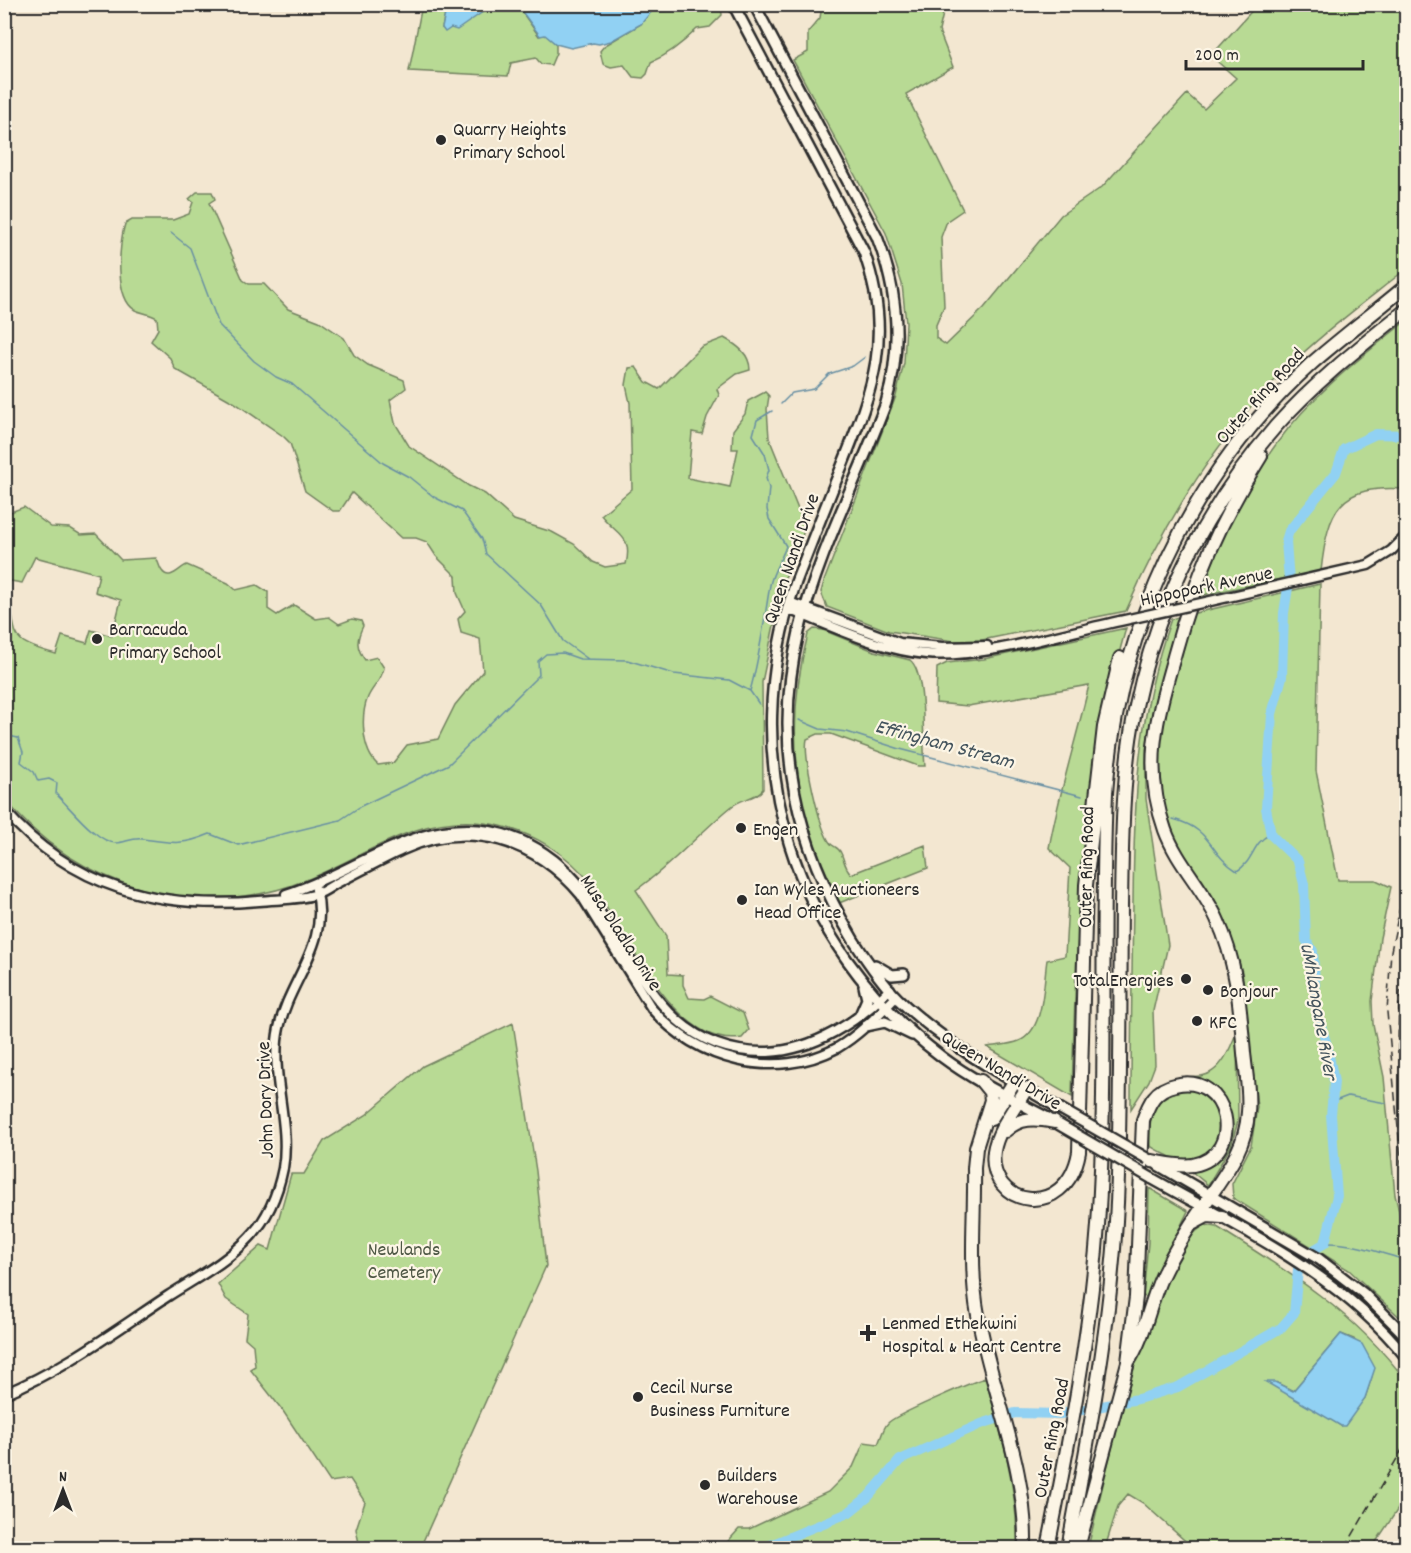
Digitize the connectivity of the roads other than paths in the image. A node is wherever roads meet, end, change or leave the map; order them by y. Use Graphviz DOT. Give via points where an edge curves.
graph roads {
  1 [pos="733,4"];
  2 [pos="754,4"];
  3 [pos="1407,286"];
  4 [pos="1407,310"];
  5 [pos="1292,410"];
  6 [pos="1213,476"];
  7 [pos="1407,536"];
  8 [pos="788,606"];
  9 [pos="804,612"];
  10 [pos="4,810"];
  11 [pos="316,890"];
  12 [pos="863,957"];
  13 [pos="904,974"];
  14 [pos="863,983"];
  15 [pos="893,993"];
  16 [pos="884,1002"];
  17 [pos="860,1015"];
  18 [pos="866,1026"];
  19 [pos="918,1036"];
  20 [pos="981,1081"];
  21 [pos="1014,1082"];
  22 [pos="1026,1089"];
  23 [pos="1005,1096"];
  24 [pos="1018,1102"];
  25 [pos="1056,1123"];
  26 [pos="984,1127"];
  27 [pos="1000,1135"];
  28 [pos="1150,1160"];
  29 [pos="1211,1195"];
  30 [pos="1202,1207"];
  31 [pos="1225,1211"];
  32 [pos="1192,1224"];
  33 [pos="1407,1336"];
  34 [pos="1407,1357"];
  35 [pos="1127,1366"];
  36 [pos="4,1394"];
  37 [pos="1025,1548"];
  38 [pos="1048,1548"];
  39 [pos="1068,1548"];
  40 [pos="1078,1548"];
  1 -- 8 [label="main road, Queen Nandi Drive" via="864,252 879,318 878,358 870,394"];
  2 -- 9 [label="main road, Queen Nandi Drive" via="877,237 889,272 896,312 894,369 886,403"];
  3 -- 6 [label="highway, Outer Ring Road" via="1295,380"];
  4 -- 5 [label="highway, Outer Ring Road" via="1342,361"];
  5 -- 29 [label="highway" via="1246,479 1209,548 1192,593 1153,740 1156,795 1166,832 1217,918 1230,951 1238,992 1248,1094 1247,1124 1237,1154"];
  5 -- 39 [label="highway, Outer Ring Road" via="1245,465 1193,547 1155,634 1135,710 1122,830 1116,1234 1102,1364"];
  6 -- 27 [label="highway" via="1185,513 1139,605 1115,674 1104,727 1086,885 1079,1152 1074,1172 1060,1191 1051,1196 1033,1200 1015,1194 1002,1183 995,1169 994,1152"];
  6 -- 38 [label="highway, Outer Ring Road" via="1183,525 1150,595 1126,665 1110,747 1104,828 1100,1189 1083,1367"];
  7 -- 9 [label="street, Hippopark Avenue, bridge" via="1368,565 1003,646 900,643"];
  8 -- 9 [label="street, Hippopark Avenue"];
  8 -- 14 [label="main road, Queen Nandi Drive" via="771,705 777,794 786,836 809,897"];
  9 -- 12 [label="main road, Queen Nandi Drive" via="792,667 788,712 794,788 814,865"];
  10 -- 11 [label="street, Musa Dladla Drive" via="44,848 84,874 141,896 188,903 268,900"];
  11 -- 17 [label="street, Musa Dladla Drive" via="384,849 421,835 472,829 509,835 543,850 576,878 657,1001 688,1029 708,1040 759,1052 794,1048 825,1037"];
  11 -- 18 [label="street, Musa Dladla Drive" via="428,841 465,836 500,840 539,855 567,878 652,1009 703,1049 749,1063 790,1064 835,1049"];
  11 -- 36 [label="street, John Dory Drive" via="320,909 315,942 284,1011 278,1034 276,1055 285,1150 268,1212 252,1235 218,1263 56,1370"];
  12 -- 13 [label="main road" via="887,973"];
  12 -- 15 [label="main road, Queen Nandi Drive"];
  14 -- 16 [label="main road, Queen Nandi Drive"];
  14 -- 17 [label="main road" via="867,999"];
  15 -- 16 [label="street, Musa Dladla Drive"];
  15 -- 21 [label="main road, Queen Nandi Drive" via="947,1039"];
  16 -- 17 [label="street, Musa Dladla Drive"];
  16 -- 18 [label="street, Musa Dladla Drive"];
  16 -- 19 [label="main road, Queen Nandi Drive"];
  18 -- 19 [label="main road" via="885,1022"];
  19 -- 20 [label="main road, Queen Nandi Drive"];
  20 -- 23 [label="main road, Queen Nandi Drive"];
  20 -- 26 [label="highway" via="991,1096"];
  21 -- 22 [label="main road, Queen Nandi Drive"];
  21 -- 23 [label="highway"];
  22 -- 24 [label="highway"];
  22 -- 28 [label="main road, Queen Nandi Drive, bridge"];
  23 -- 24 [label="main road, Queen Nandi Drive"];
  23 -- 26 [label="highway"];
  24 -- 25 [label="main road, Queen Nandi Drive"];
  24 -- 27 [label="highway"];
  25 -- 27 [label="highway" via="1034,1118 1020,1120"];
  25 -- 30 [label="main road, Queen Nandi Drive, bridge"];
  26 -- 37 [label="highway" via="974,1168 975,1294 1013,1443 1023,1498"];
  28 -- 29 [label="main road, Queen Nandi Drive"];
  28 -- 35 [label="highway" via="1186,1166 1213,1155 1224,1140 1227,1123 1214,1095 1193,1084 1168,1087 1153,1097 1143,1120 1136,1297"];
  29 -- 30 [label="highway"];
  29 -- 31 [label="main road, Queen Nandi Drive"];
  30 -- 31 [label="main road, Queen Nandi Drive"];
  30 -- 32 [label="highway"];
  31 -- 32 [label="highway"];
  31 -- 33 [label="main road, Queen Nandi Drive" via="1319,1259 1363,1293"];
  31 -- 34 [label="main road, Queen Nandi Drive" via="1334,1286 1387,1333"];
  32 -- 35 [label="highway" via="1160,1281"];
  35 -- 40 [label="highway"];
}
